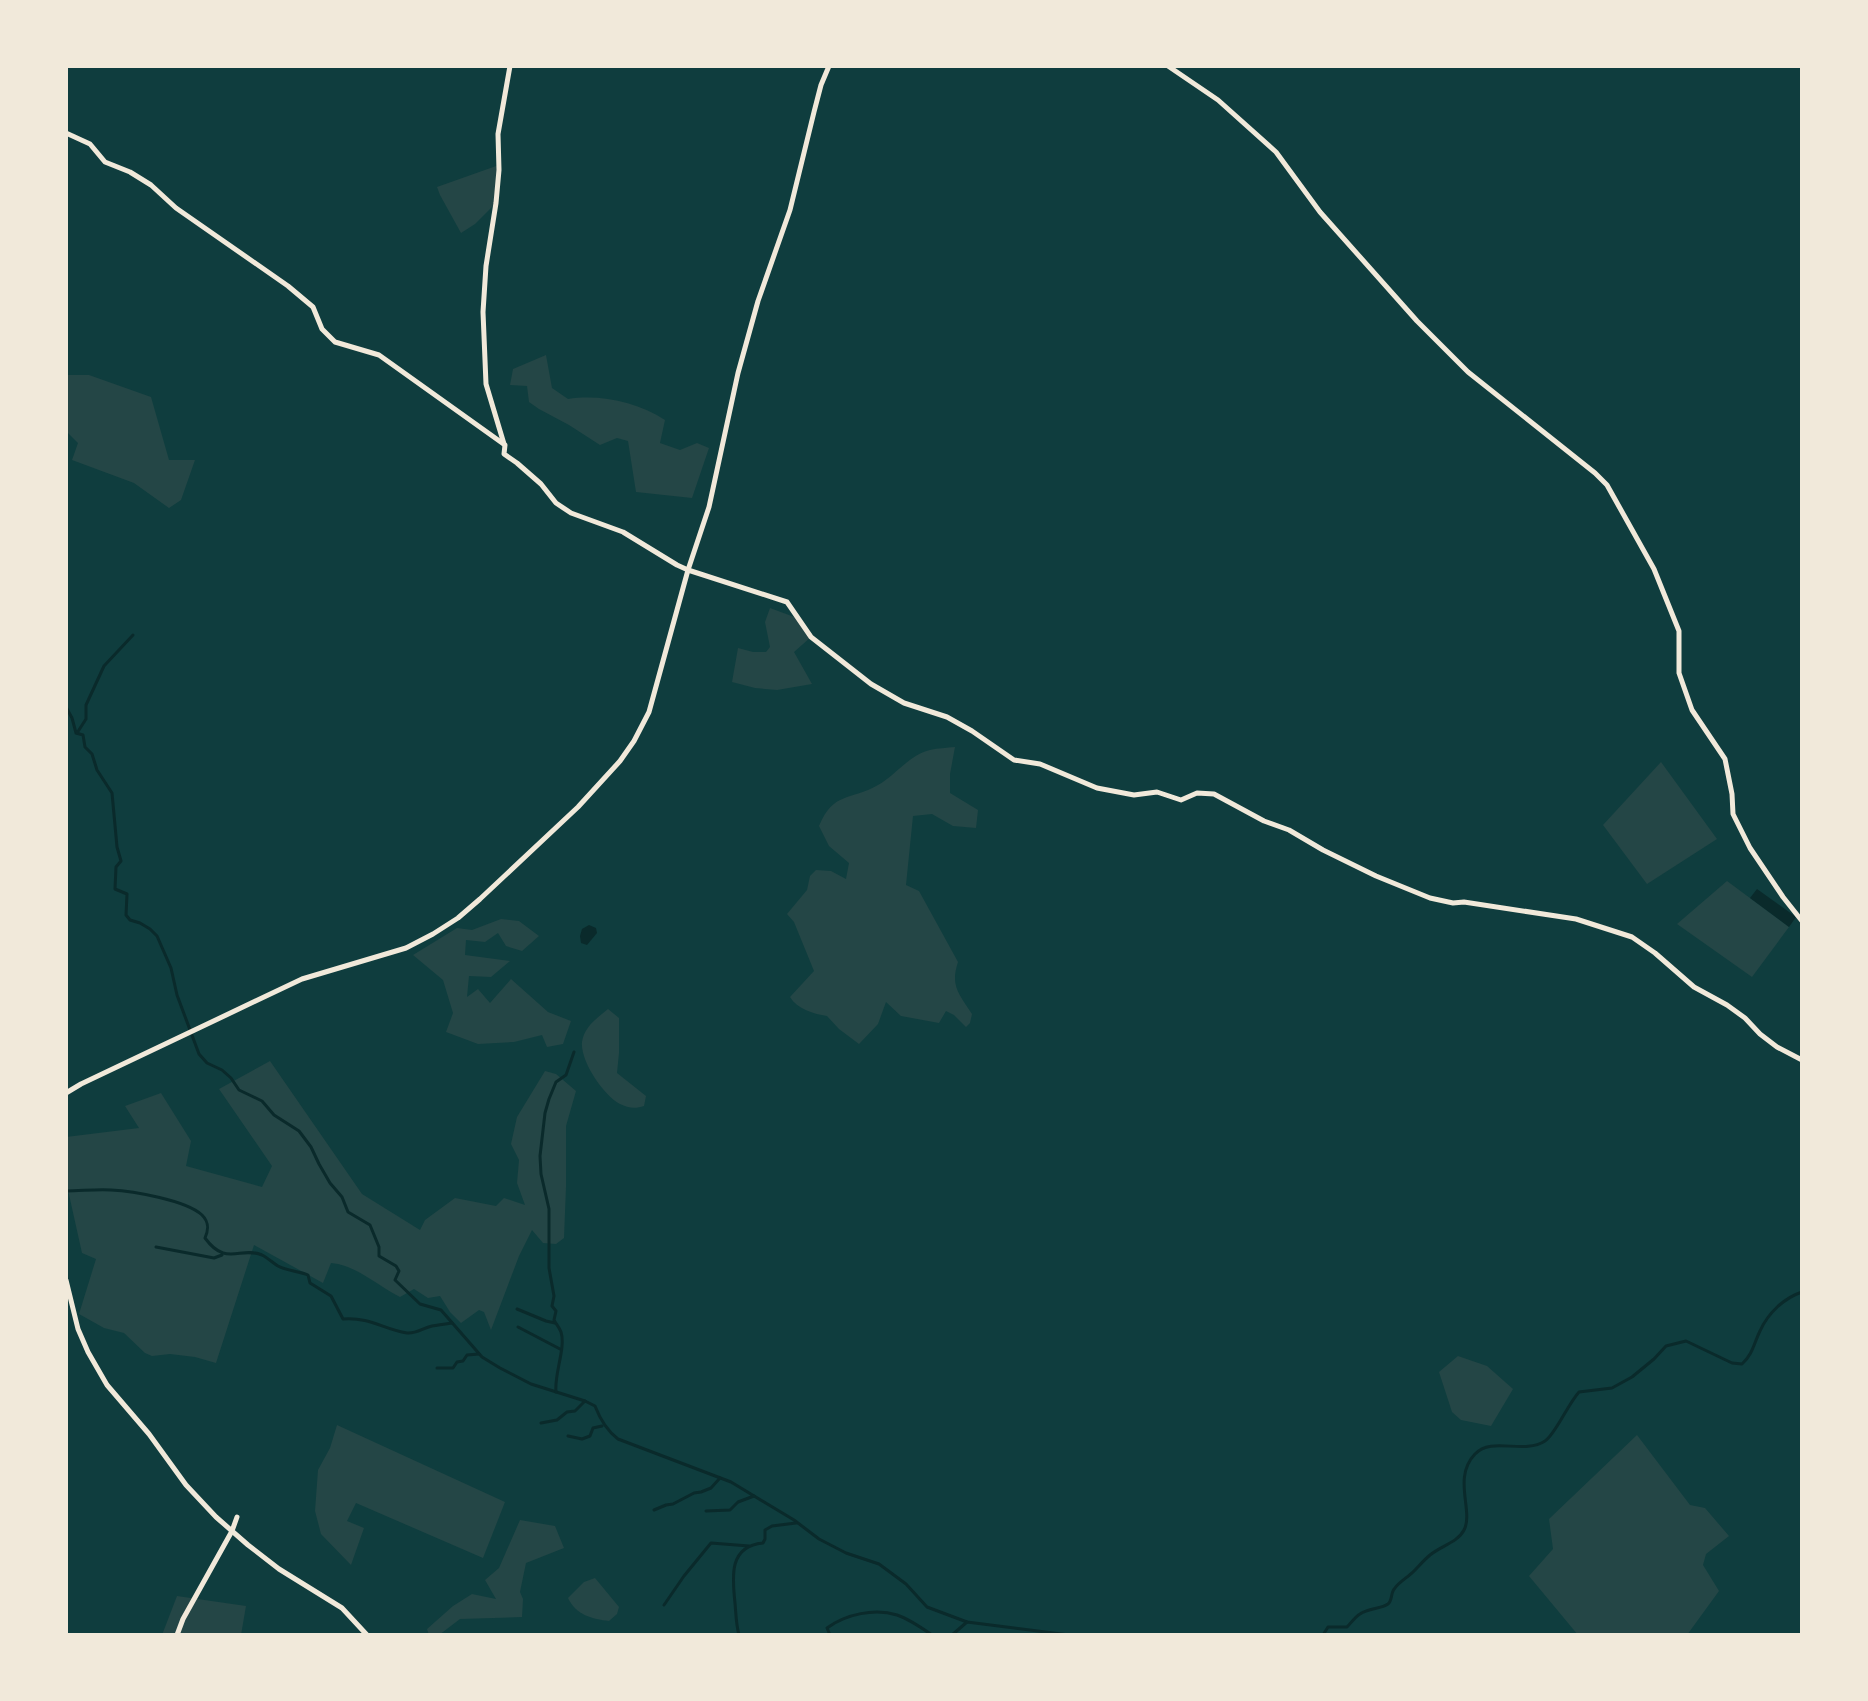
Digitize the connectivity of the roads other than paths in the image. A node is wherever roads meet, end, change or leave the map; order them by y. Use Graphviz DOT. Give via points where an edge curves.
graph roads {
  1 [pos="510,66"];
  2 [pos="829,66"];
  3 [pos="1168,66"];
  4 [pos="66,133"];
  5 [pos="505,445"];
  6 [pos="688,570"];
  7 [pos="1802,921"];
  8 [pos="1802,1060"];
  9 [pos="66,1093"];
  10 [pos="66,1280"];
  11 [pos="237,1517"];
  12 [pos="232,1531"];
  13 [pos="177,1635"];
  14 [pos="366,1635"];
  1 -- 5 [label="street" via="498,134 499,170 483,312 486,384"];
  2 -- 6 [label="street" via="790,210 758,301 709,507"];
  3 -- 7 [label="street" via="1218,100 1276,152 1320,212 1468,372 1607,485 1654,569 1679,631 1679,673 1692,710 1725,759 1733,814 1750,848"];
  4 -- 5 [label="street" via="90,144 105,162 151,185 288,286 313,307 322,329 335,342 379,355"];
  5 -- 6 [label="street" via="504,454 556,503 623,532"];
  6 -- 8 [label="street" via="787,602 811,637 871,684 904,703 947,717 1014,760 1134,795 1157,792 1181,800 1197,793 1214,794 1352,865 1430,898 1546,913 1632,937 1694,987"];
  6 -- 9 [label="street" via="649,712 634,741 578,807 458,918 406,948 313,974"];
  10 -- 12 [label="street" via="78,1329 107,1385 186,1485"];
  11 -- 12 [label="street"];
  12 -- 13 [label="street"];
  12 -- 14 [label="street" via="279,1569 342,1608"];
}
